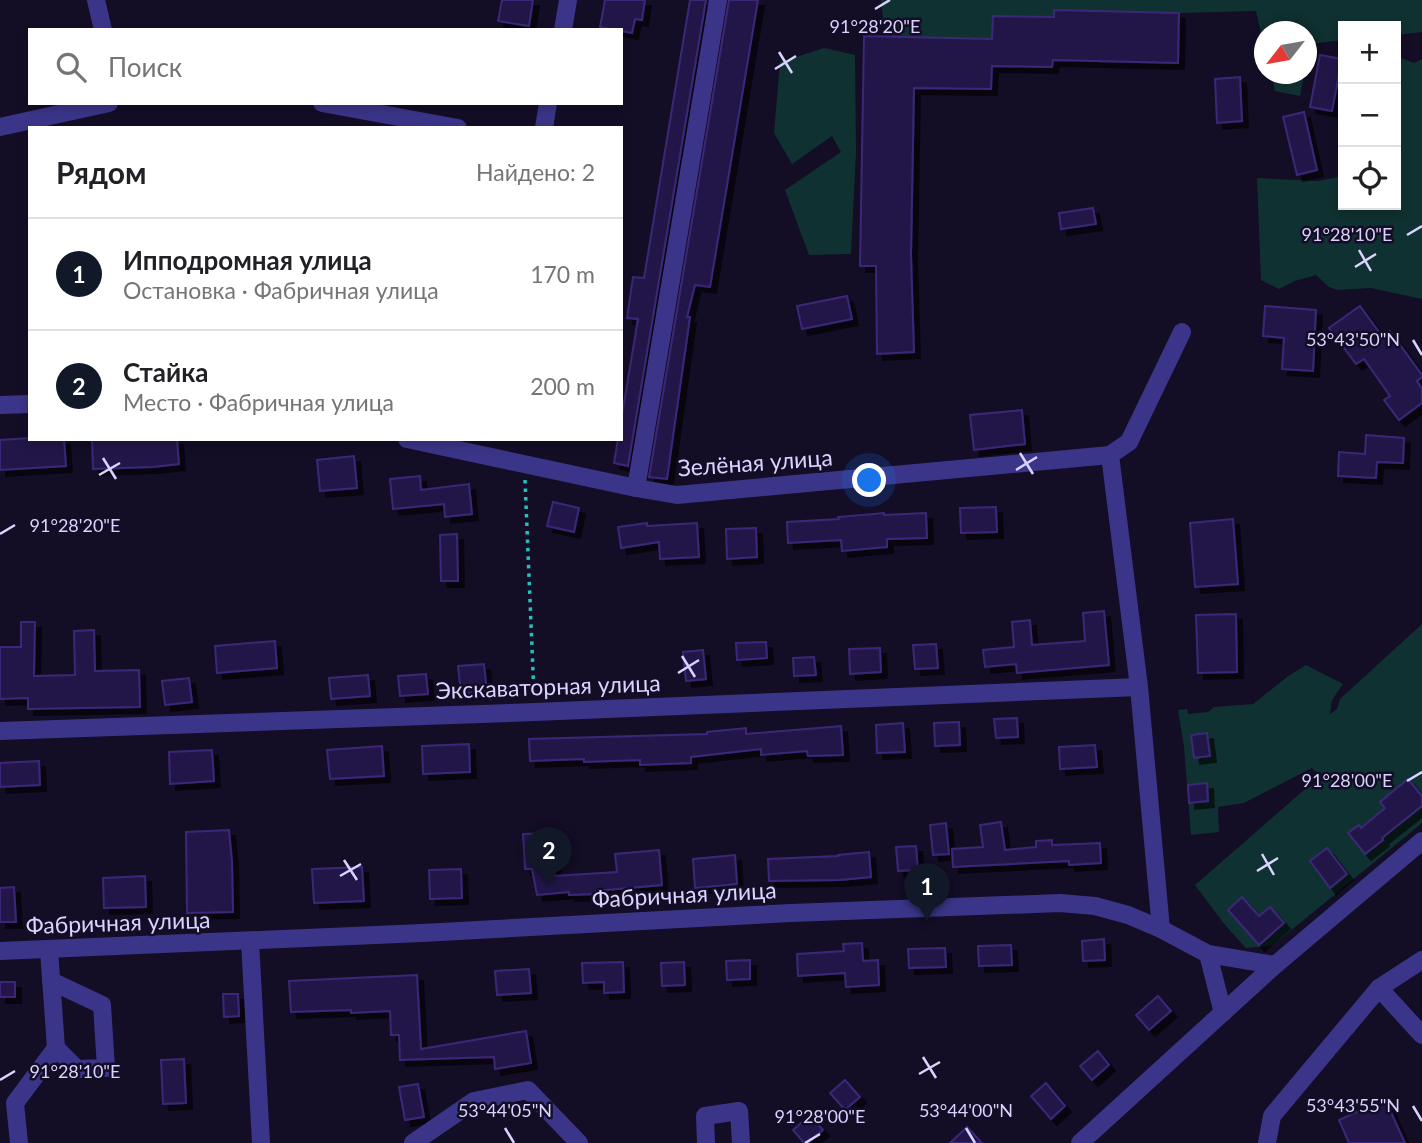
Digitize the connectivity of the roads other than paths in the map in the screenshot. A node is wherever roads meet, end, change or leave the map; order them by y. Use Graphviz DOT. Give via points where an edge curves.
graph roads {
  1 [pos="96,0"];
  2 [pos="568,0"];
  3 [pos="718,0"];
  4 [pos="103,28"];
  5 [pos="563,28"];
  6 [pos="101,105"];
  7 [pos="333,105"];
  8 [pos="548,105"];
  9 [pos="447,126"];
  10 [pos="544,126"];
  11 [pos="0,127"];
  12 [pos="1182,332"];
  13 [pos="28,404"];
  14 [pos="0,405"];
  15 [pos="416,441"];
  16 [pos="497,441"];
  17 [pos="1110,455"];
  18 [pos="494,458"];
  19 [pos="636,488"];
  20 [pos="1139,687"];
  21 [pos="0,731"];
  22 [pos="1422,841"];
  23 [pos="1161,929"];
  24 [pos="250,941"];
  25 [pos="49,950"];
  26 [pos="0,951"];
  27 [pos="1208,954"];
  28 [pos="1422,960"];
  29 [pos="1275,965"];
  30 [pos="51,981"];
  31 [pos="1379,988"];
  32 [pos="1223,1013"];
  33 [pos="1422,1034"];
  34 [pos="56,1048"];
  35 [pos="19,1143"];
  36 [pos="261,1143"];
  37 [pos="413,1143"];
  38 [pos="579,1143"];
  39 [pos="706,1143"];
  40 [pos="741,1143"];
  41 [pos="1080,1143"];
  42 [pos="1267,1143"];
  1 -- 4 [label="street"];
  2 -- 5 [label="street"];
  3 -- 19 [label="street"];
  6 -- 11 [label="street"];
  7 -- 9 [label="street"];
  8 -- 10 [label="street"];
  12 -- 17 [label="street" via="1129,442"];
  13 -- 14 [label="street"];
  15 -- 18 [label="street, Зелёная улица"];
  16 -- 18 [label="street"];
  17 -- 19 [label="street, Зелёная улица" via="677,495"];
  17 -- 20 [label="street"];
  18 -- 19 [label="street, Зелёная улица"];
  20 -- 21 [label="street, Экскаваторная улица"];
  20 -- 23 [label="street"];
  22 -- 29 [label="street"];
  23 -- 24 [label="street, Фабричная улица" via="1095,906 1060,903"];
  23 -- 27 [label="street, Фабричная улица"];
  24 -- 25 [label="street, Фабричная улица"];
  24 -- 36 [label="street"];
  25 -- 26 [label="street, Фабричная улица"];
  25 -- 30 [label="street"];
  27 -- 29 [label="street, Фабричная улица"];
  27 -- 32 [label="street"];
  28 -- 31 [label="street"];
  29 -- 32 [label="street"];
  30 -- 34 [label="street"];
  30 -- 34 [label="street" via="102,1004 106,1068 77,1069"];
  31 -- 33 [label="street"];
  31 -- 42 [label="street" via="1272,1116"];
  32 -- 41 [label="street"];
  34 -- 35 [label="street" via="15,1102"];
  37 -- 38 [label="street" via="474,1101 528,1090"];
  39 -- 40 [label="street" via="705,1116 739,1111"];
}
